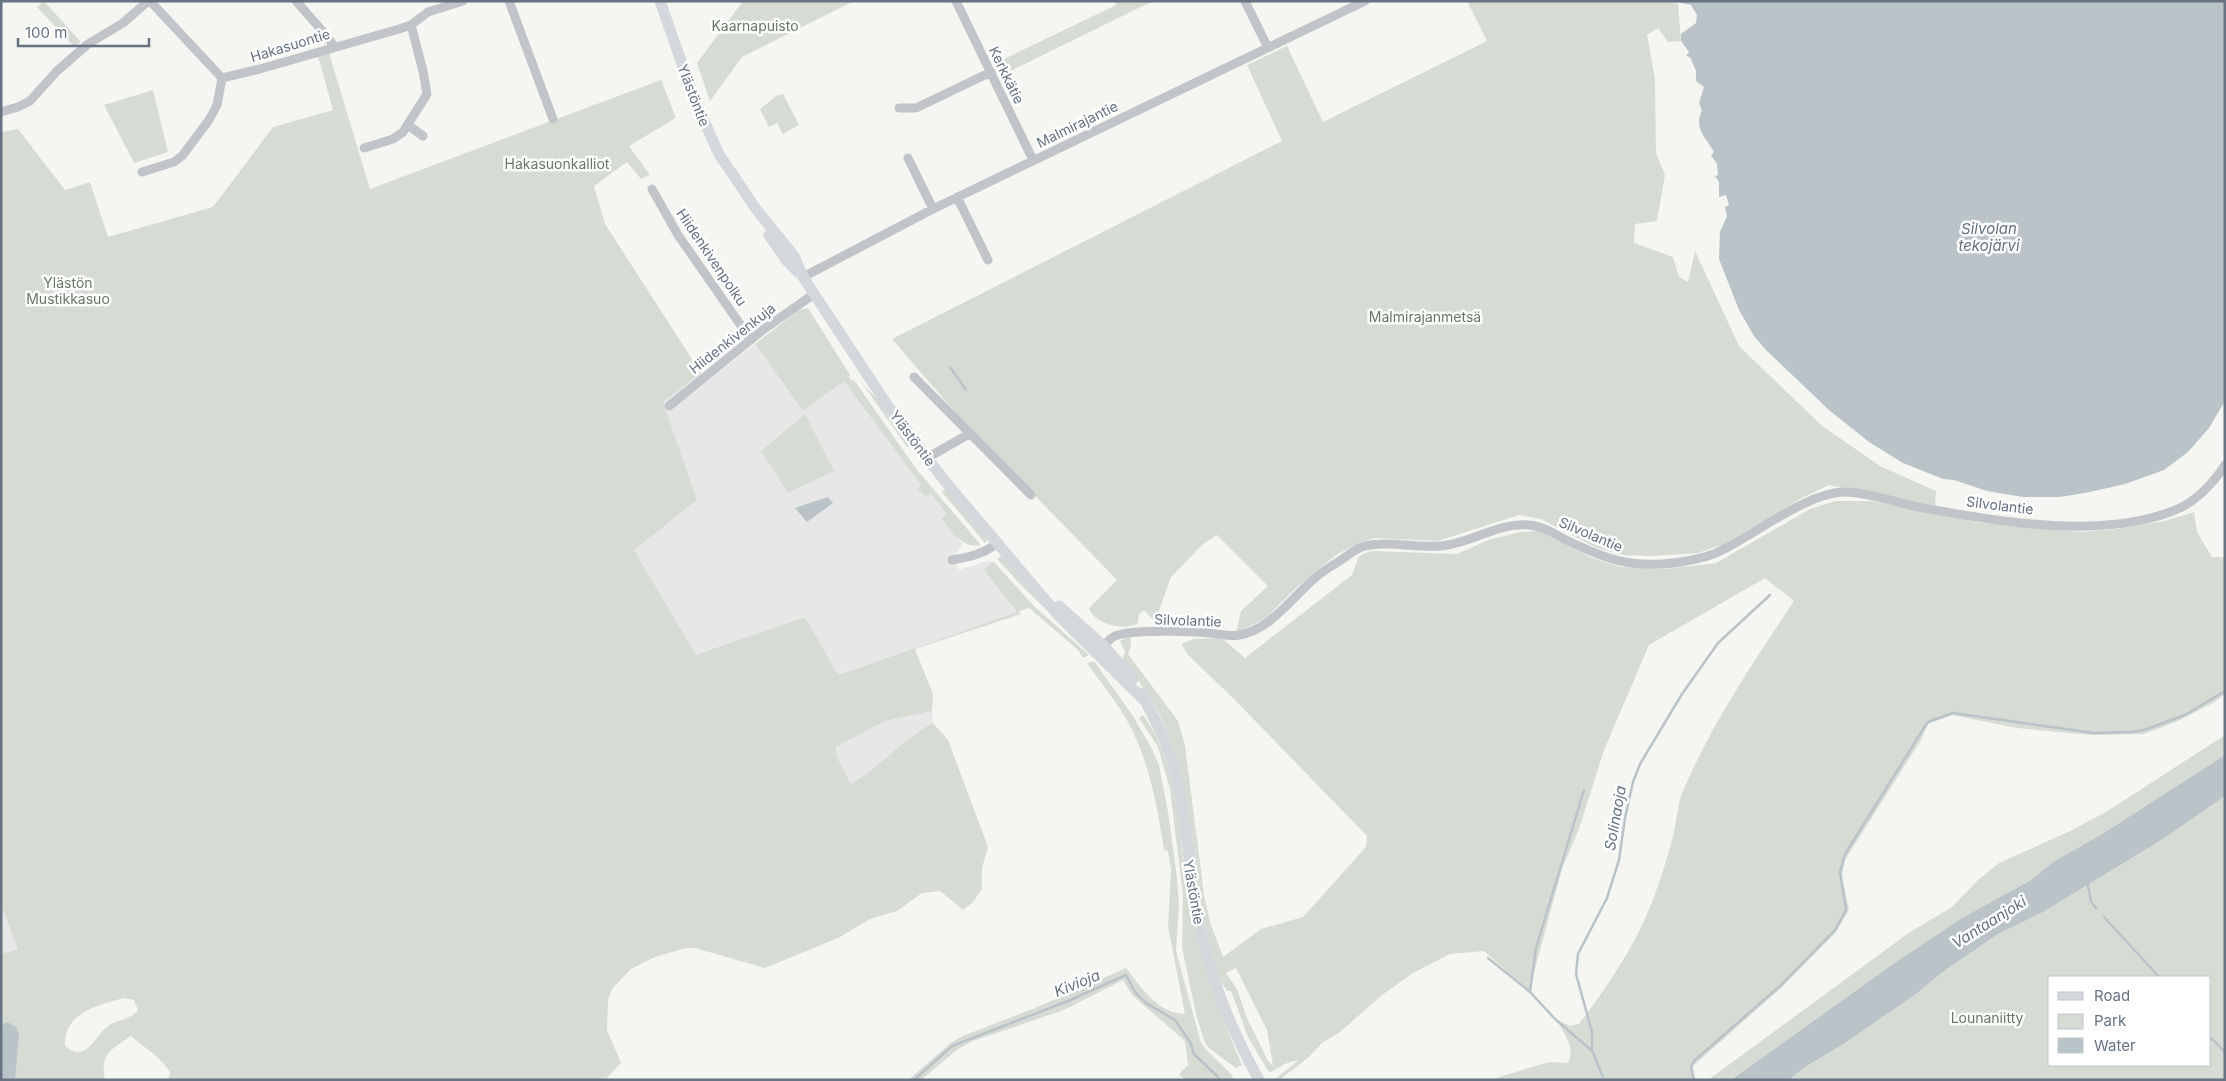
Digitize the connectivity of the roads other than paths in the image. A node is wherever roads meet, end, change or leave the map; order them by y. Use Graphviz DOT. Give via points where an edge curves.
graph roads {
  1 [pos="149,1"];
  2 [pos="296,1"];
  3 [pos="463,1"];
  4 [pos="508,1"];
  5 [pos="660,1"];
  6 [pos="956,1"];
  7 [pos="1245,1"];
  8 [pos="1366,1"];
  9 [pos="411,25"];
  10 [pos="334,46"];
  11 [pos="1268,48"];
  12 [pos="991,72"];
  13 [pos="222,78"];
  14 [pos="899,108"];
  15 [pos="1,112"];
  16 [pos="553,119"];
  17 [pos="408,125"];
  18 [pos="423,136"];
  19 [pos="364,148"];
  20 [pos="908,158"];
  21 [pos="1033,160"];
  22 [pos="142,172"];
  23 [pos="652,189"];
  24 [pos="957,197"];
  25 [pos="933,208"];
  26 [pos="988,260"];
  27 [pos="803,277"];
  28 [pos="814,294"];
  29 [pos="751,340"];
  30 [pos="914,377"];
  31 [pos="669,406"];
  32 [pos="969,434"];
  33 [pos="927,458"];
  34 [pos="2225,465"];
  35 [pos="1031,495"];
  36 [pos="997,543"];
  37 [pos="952,560"];
  38 [pos="1101,649"];
  39 [pos="1259,1080"];
  1 -- 13 [label="street"];
  1 -- 15 [label="street" via="124,23 88,44 30,101"];
  2 -- 10 [label="street"];
  3 -- 9 [label="street, Hakasuontie" via="428,12"];
  4 -- 16 [label="street"];
  5 -- 27 [label="main road, Ylästöntie" via="707,130 774,244"];
  6 -- 12 [label="street, Kerkkätie"];
  7 -- 11 [label="street"];
  8 -- 11 [label="street, Malmirajantie"];
  9 -- 10 [label="street, Hakasuontie"];
  9 -- 17 [label="street" via="427,89"];
  10 -- 13 [label="street, Hakasuontie"];
  11 -- 21 [label="street, Malmirajantie"];
  12 -- 14 [label="street" via="916,108"];
  12 -- 21 [label="street, Kerkkätie"];
  13 -- 22 [label="street" via="217,105 182,156 174,162"];
  17 -- 18 [label="street"];
  17 -- 19 [label="street" via="393,139"];
  20 -- 25 [label="street"];
  21 -- 24 [label="street, Malmirajantie"];
  23 -- 29 [label="street, Hiidenkivenpolku" via="678,234"];
  24 -- 25 [label="street, Malmirajantie"];
  24 -- 26 [label="street"];
  25 -- 27 [label="street, Malmirajantie"];
  27 -- 28 [label="main road, Ylästöntie"];
  28 -- 29 [label="street, Hiidenkivenkuja"];
  28 -- 33 [label="main road, Ylästöntie" via="886,403"];
  29 -- 31 [label="street, Hiidenkivenkuja"];
  30 -- 32 [label="street"];
  32 -- 33 [label="street"];
  32 -- 35 [label="street"];
  33 -- 36 [label="main road, Ylästöntie"];
  34 -- 38 [label="street, Silvolantie" via="2198,496 2182,506 2113,525 2063,526 2006,521 1842,492 1801,506 1720,552 1670,564 1612,560 1529,525 1441,546 1392,544 1360,548 1318,575 1255,631 1237,636 1206,632 1132,632 1115,636"];
  36 -- 37 [label="street" via="968,558"];
  36 -- 38 [label="main road, Ylästöntie" via="1059,616"];
  38 -- 39 [label="main road, Ylästöntie" via="1144,700 1161,730 1177,778 1196,906 1208,961 1226,1011"];
}
